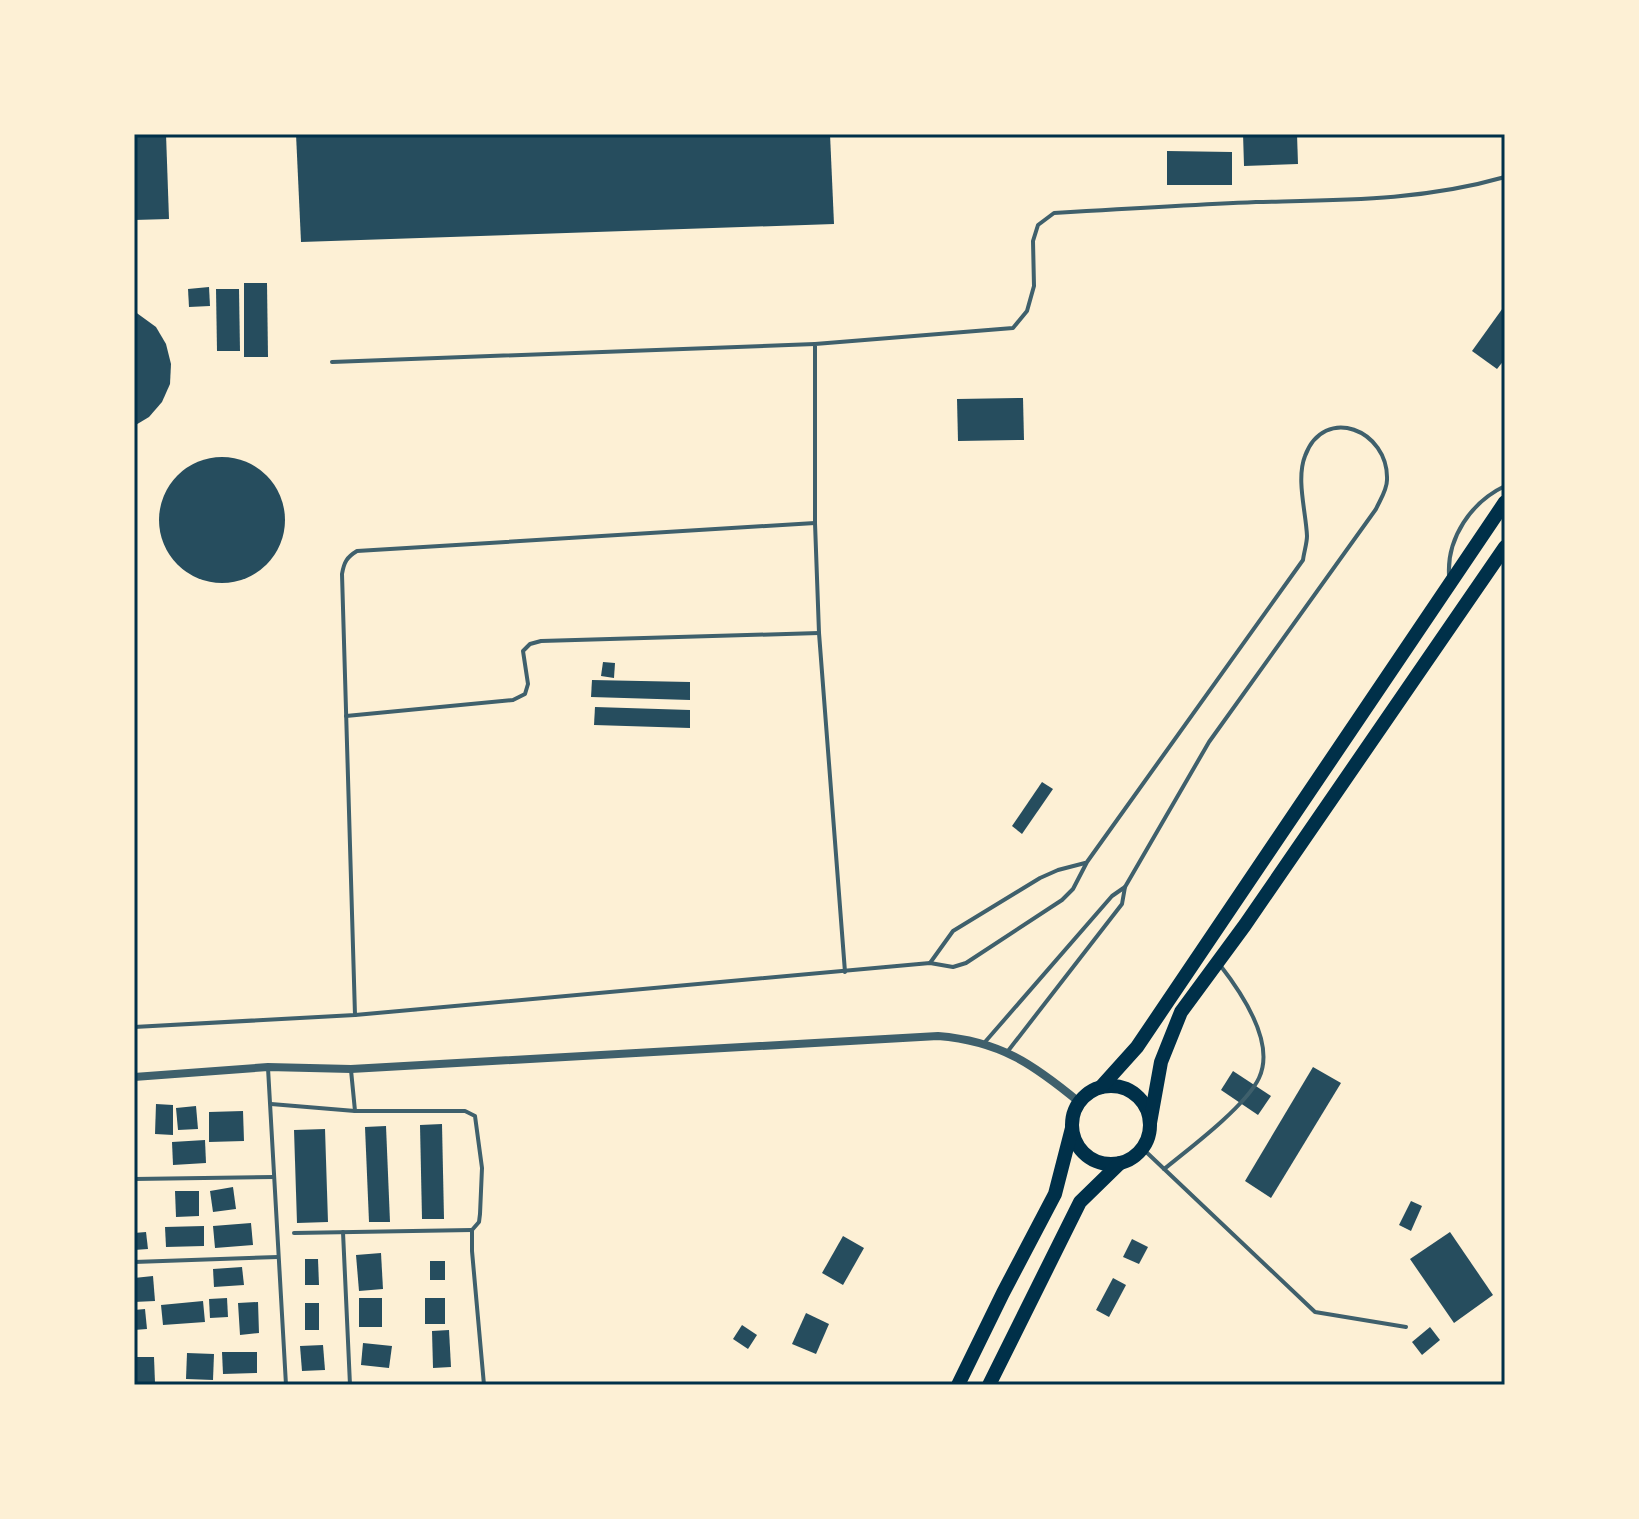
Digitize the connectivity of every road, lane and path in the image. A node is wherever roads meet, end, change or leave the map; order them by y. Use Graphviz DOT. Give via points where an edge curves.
graph roads {
  1 [pos="1505,177"];
  2 [pos="815,344"];
  3 [pos="332,362"];
  4 [pos="1505,486"];
  5 [pos="1505,502"];
  6 [pos="815,523"];
  7 [pos="1505,547"];
  8 [pos="1449,581"];
  9 [pos="819,633"];
  10 [pos="346,716"];
  11 [pos="1087,862"];
  12 [pos="1125,887"];
  13 [pos="930,963"];
  14 [pos="1219,963"];
  15 [pos="845,972"];
  16 [pos="355,1015"];
  17 [pos="134,1027"];
  18 [pos="985,1043"];
  19 [pos="1008,1051"];
  20 [pos="268,1067"];
  21 [pos="351,1069"];
  22 [pos="134,1077"];
  23 [pos="1101,1087"];
  24 [pos="1079,1102"];
  25 [pos="271,1104"];
  26 [pos="355,1111"];
  27 [pos="1150,1123"];
  28 [pos="1072,1128"];
  29 [pos="1142,1148"];
  30 [pos="1120,1163"];
  31 [pos="1164,1169"];
  32 [pos="274,1177"];
  33 [pos="134,1179"];
  34 [pos="472,1230"];
  35 [pos="343,1232"];
  36 [pos="294,1233"];
  37 [pos="278,1257"];
  38 [pos="134,1262"];
  39 [pos="1406,1327"];
  40 [pos="286,1385"];
  41 [pos="350,1385"];
  42 [pos="484,1385"];
  43 [pos="958,1385"];
  44 [pos="989,1385"];
  1 -- 2 [label="lane" via="1394,199 1054,213 1038,225 1034,286 1027,311 1013,328"];
  2 -- 3 [label="lane"];
  2 -- 6 [label="lane"];
  4 -- 8 [label="lane" via="1456,532"];
  5 -- 8 [label="highway"];
  6 -- 9 [label="lane"];
  6 -- 10 [label="lane" via="357,551 344,562 342,574"];
  7 -- 14 [label="highway"];
  8 -- 23 [label="highway" via="1137,1047"];
  9 -- 10 [label="lane" via="541,641 523,651 528,684 525,694 513,700"];
  9 -- 15 [label="lane"];
  10 -- 16 [label="lane"];
  11 -- 12 [label="lane" via="1303,560 1304,458 1314,440 1333,428 1354,427 1373,440 1386,459 1387,484 1376,509 1209,742"];
  11 -- 13 [label="lane" via="1040,878 953,931"];
  11 -- 13 [label="lane" via="1073,889 1026,924 960,965"];
  12 -- 18 [label="lane"];
  12 -- 19 [label="lane" via="1122,904"];
  13 -- 15 [label="lane"];
  14 -- 27 [label="highway" via="1181,1012 1161,1062"];
  14 -- 31 [label="lane" via="1250,1007 1263,1056 1260,1076 1200,1142"];
  15 -- 16 [label="lane"];
  16 -- 17 [label="lane"];
  18 -- 19 [label="street"];
  18 -- 21 [label="street" via="938,1036"];
  19 -- 24 [label="street"];
  20 -- 21 [label="street"];
  20 -- 22 [label="street"];
  20 -- 25 [label="lane"];
  21 -- 26 [label="lane"];
  23 -- 24 [label="highway"];
  23 -- 27 [label="highway" via="1128,1090 1139,1098"];
  24 -- 28 [label="highway"];
  25 -- 26 [label="lane"];
  25 -- 32 [label="lane"];
  26 -- 34 [label="lane" via="465,1111 475,1116 482,1168 479,1222"];
  27 -- 29 [label="highway"];
  28 -- 30 [label="highway" via="1088,1157"];
  28 -- 43 [label="highway" via="1055,1194"];
  29 -- 30 [label="highway"];
  29 -- 31 [label="lane"];
  30 -- 44 [label="highway" via="1080,1202"];
  31 -- 39 [label="lane" via="1315,1312"];
  32 -- 33 [label="lane"];
  32 -- 37 [label="lane"];
  34 -- 35 [label="lane"];
  34 -- 42 [label="lane"];
  35 -- 36 [label="lane"];
  35 -- 41 [label="lane"];
  37 -- 38 [label="lane"];
  37 -- 40 [label="lane"];
}
